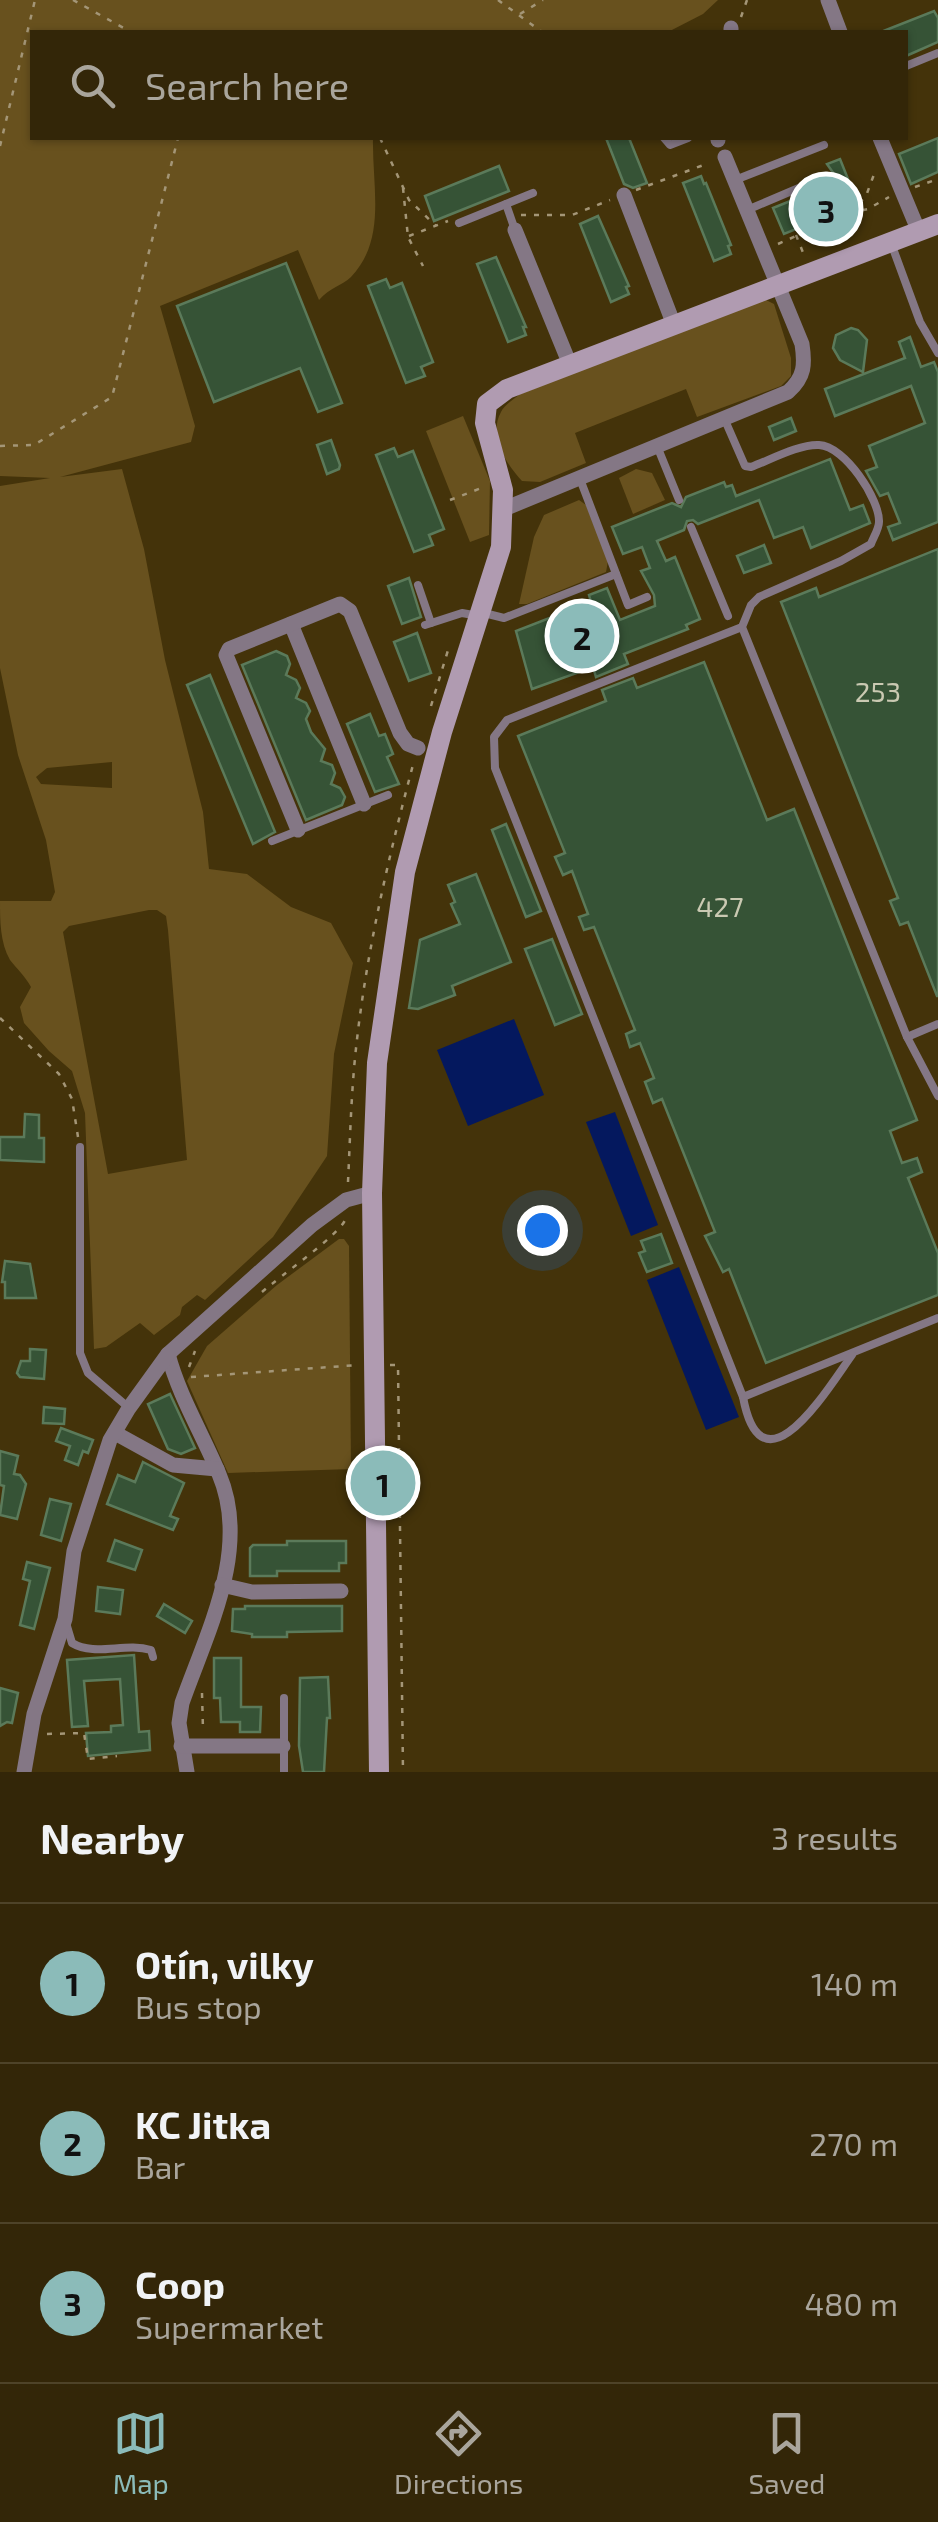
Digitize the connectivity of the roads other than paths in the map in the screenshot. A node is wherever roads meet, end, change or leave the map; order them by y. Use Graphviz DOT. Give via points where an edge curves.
graph roads {
  1 [pos="828,0"];
  2 [pos="839,30"];
  3 [pos="938,53"];
  4 [pos="908,65"];
  5 [pos="882,141"];
  6 [pos="824,146"];
  7 [pos="725,157"];
  8 [pos="827,176"];
  9 [pos="735,180"];
  10 [pos="532,193"];
  11 [pos="624,195"];
  12 [pos="506,204"];
  13 [pos="747,210"];
  14 [pos="458,222"];
  15 [pos="512,222"];
  16 [pos="929,228"];
  17 [pos="892,243"];
  18 [pos="777,286"];
  19 [pos="674,324"];
  20 [pos="938,353"];
  21 [pos="569,360"];
  22 [pos="724,418"];
  23 [pos="657,446"];
  24 [pos="580,478"];
  25 [pos="680,500"];
  26 [pos="504,509"];
  27 [pos="691,527"];
  28 [pos="616,574"];
  29 [pos="418,585"];
  30 [pos="647,597"];
  31 [pos="479,614"];
  32 [pos="728,616"];
  33 [pos="290,624"];
  34 [pos="742,627"];
  35 [pos="427,752"];
  36 [pos="388,795"];
  37 [pos="364,804"];
  38 [pos="298,830"];
  39 [pos="272,841"];
  40 [pos="938,1024"];
  41 [pos="908,1036"];
  42 [pos="938,1096"];
  43 [pos="80,1147"];
  44 [pos="372,1193"];
  45 [pos="938,1318"];
  46 [pos="854,1352"];
  47 [pos="168,1354"];
  48 [pos="743,1397"];
  49 [pos="130,1408"];
  50 [pos="115,1432"];
  51 [pos="217,1470"];
  52 [pos="222,1586"];
  53 [pos="341,1591"];
  54 [pos="65,1619"];
  55 [pos="153,1658"];
  56 [pos="284,1698"];
  57 [pos="181,1746"];
  58 [pos="283,1746"];
  59 [pos="24,1772"];
  60 [pos="186,1772"];
  61 [pos="284,1772"];
  62 [pos="379,1772"];
  1 -- 2 [label="street"];
  3 -- 4 [label="lane"];
  5 -- 16 [label="street" via="895,194"];
  6 -- 9 [label="lane"];
  7 -- 9 [label="street"];
  8 -- 13 [label="lane"];
  9 -- 13 [label="street"];
  10 -- 12 [label="lane"];
  11 -- 19 [label="street"];
  12 -- 14 [label="lane"];
  12 -- 15 [label="lane"];
  13 -- 18 [label="street"];
  15 -- 21 [label="street"];
  16 -- 17 [label="street"];
  17 -- 18 [label="street"];
  17 -- 20 [label="lane"];
  18 -- 19 [label="street"];
  18 -- 22 [label="street" via="802,344 803,372 788,392"];
  19 -- 21 [label="street"];
  21 -- 26 [label="street" via="487,404"];
  22 -- 23 [label="street"];
  22 -- 34 [label="lane" via="745,466 809,446 834,450 856,467 879,523 871,544 759,597"];
  23 -- 24 [label="street"];
  23 -- 25 [label="lane"];
  24 -- 26 [label="street"];
  24 -- 28 [label="lane"];
  26 -- 31 [label="street" via="501,547"];
  27 -- 32 [label="lane"];
  28 -- 30 [label="lane" via="628,605"];
  28 -- 31 [label="lane" via="504,618"];
  29 -- 31 [label="lane" via="428,624 462,612"];
  31 -- 35 [label="street"];
  33 -- 35 [label="street" via="340,604 350,611 400,734"];
  33 -- 37 [label="street"];
  33 -- 38 [label="street" via="226,655"];
  34 -- 41 [label="lane"];
  34 -- 48 [label="lane" via="513,717 497,729 492,745 495,768"];
  35 -- 44 [label="street" via="388,974"];
  36 -- 37 [label="lane"];
  37 -- 38 [label="lane"];
  38 -- 39 [label="lane"];
  40 -- 41 [label="lane"];
  41 -- 42 [label="lane"];
  43 -- 49 [label="lane" via="80,1352 88,1373"];
  44 -- 47 [label="street" via="346,1200 312,1225"];
  44 -- 62 [label="street"];
  45 -- 46 [label="lane"];
  46 -- 48 [label="lane"];
  46 -- 48 [label="lane" via="808,1417 784,1436 754,1431"];
  47 -- 49 [label="street"];
  47 -- 51 [label="street"];
  49 -- 50 [label="street"];
  50 -- 51 [label="street" via="173,1464"];
  50 -- 54 [label="street" via="74,1550"];
  51 -- 52 [label="street" via="231,1526"];
  52 -- 53 [label="street"];
  52 -- 57 [label="street" via="182,1703"];
  54 -- 55 [label="lane" via="80,1648 134,1646 151,1650"];
  54 -- 59 [label="street"];
  56 -- 58 [label="lane"];
  57 -- 58 [label="street"];
  57 -- 60 [label="street"];
  58 -- 61 [label="lane"];
}
